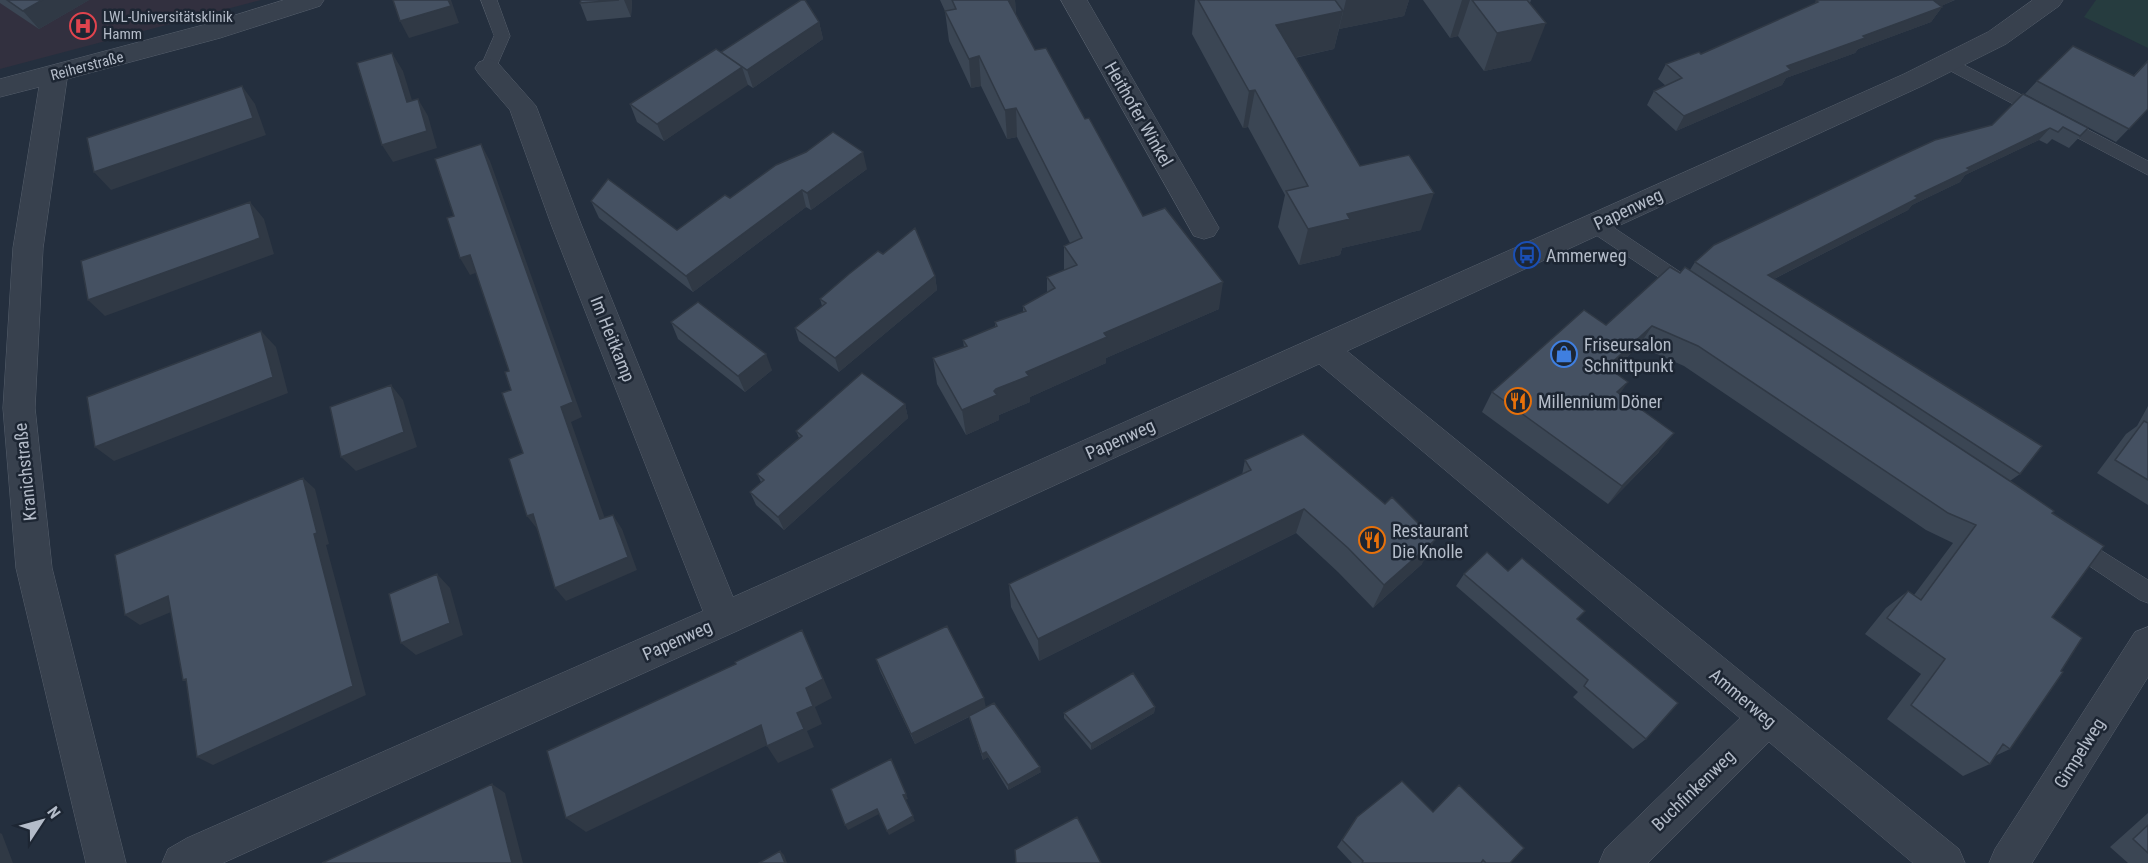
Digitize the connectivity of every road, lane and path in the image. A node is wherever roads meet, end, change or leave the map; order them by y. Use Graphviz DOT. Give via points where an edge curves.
graph roads {
  1 [pos="311,0"];
  2 [pos="489,0"];
  3 [pos="1074,0"];
  4 [pos="2050,0"];
  5 [pos="1949,63"];
  6 [pos="488,68"];
  7 [pos="54,75"];
  8 [pos="0,88"];
  9 [pos="2148,169"];
  10 [pos="1594,224"];
  11 [pos="1204,228"];
  12 [pos="1702,296"];
  13 [pos="1321,347"];
  14 [pos="2059,533"];
  15 [pos="2148,592"];
  16 [pos="724,619"];
  17 [pos="2148,644"];
  18 [pos="1767,718"];
  19 [pos="197,859"];
  20 [pos="106,863"];
  21 [pos="1619,863"];
  22 [pos="1945,863"];
  23 [pos="2009,863"];
  1 -- 7 [label="street, Reiherstraße"];
  2 -- 6 [label="lane" via="502,36"];
  3 -- 11 [label="street, Heithofer Winkel"];
  4 -- 5 [label="street, Papenweg" via="1996,38"];
  5 -- 9 [label="lane"];
  5 -- 10 [label="street, Papenweg"];
  6 -- 16 [label="street, Im Heitkamp" via="522,106"];
  7 -- 8 [label="street, Reiherstraße"];
  7 -- 20 [label="street, Kranichstraße" via="28,248 19,408 34,568"];
  10 -- 12 [label="lane"];
  10 -- 13 [label="street, Papenweg"];
  13 -- 16 [label="street, Papenweg"];
  13 -- 18 [label="street, Ammerweg"];
  14 -- 15 [label="lane"];
  16 -- 19 [label="street, Papenweg"];
  17 -- 23 [label="street, Gimpelweg"];
  18 -- 21 [label="street, Buchfinkenweg"];
  18 -- 22 [label="street, Ammerweg"];
}
